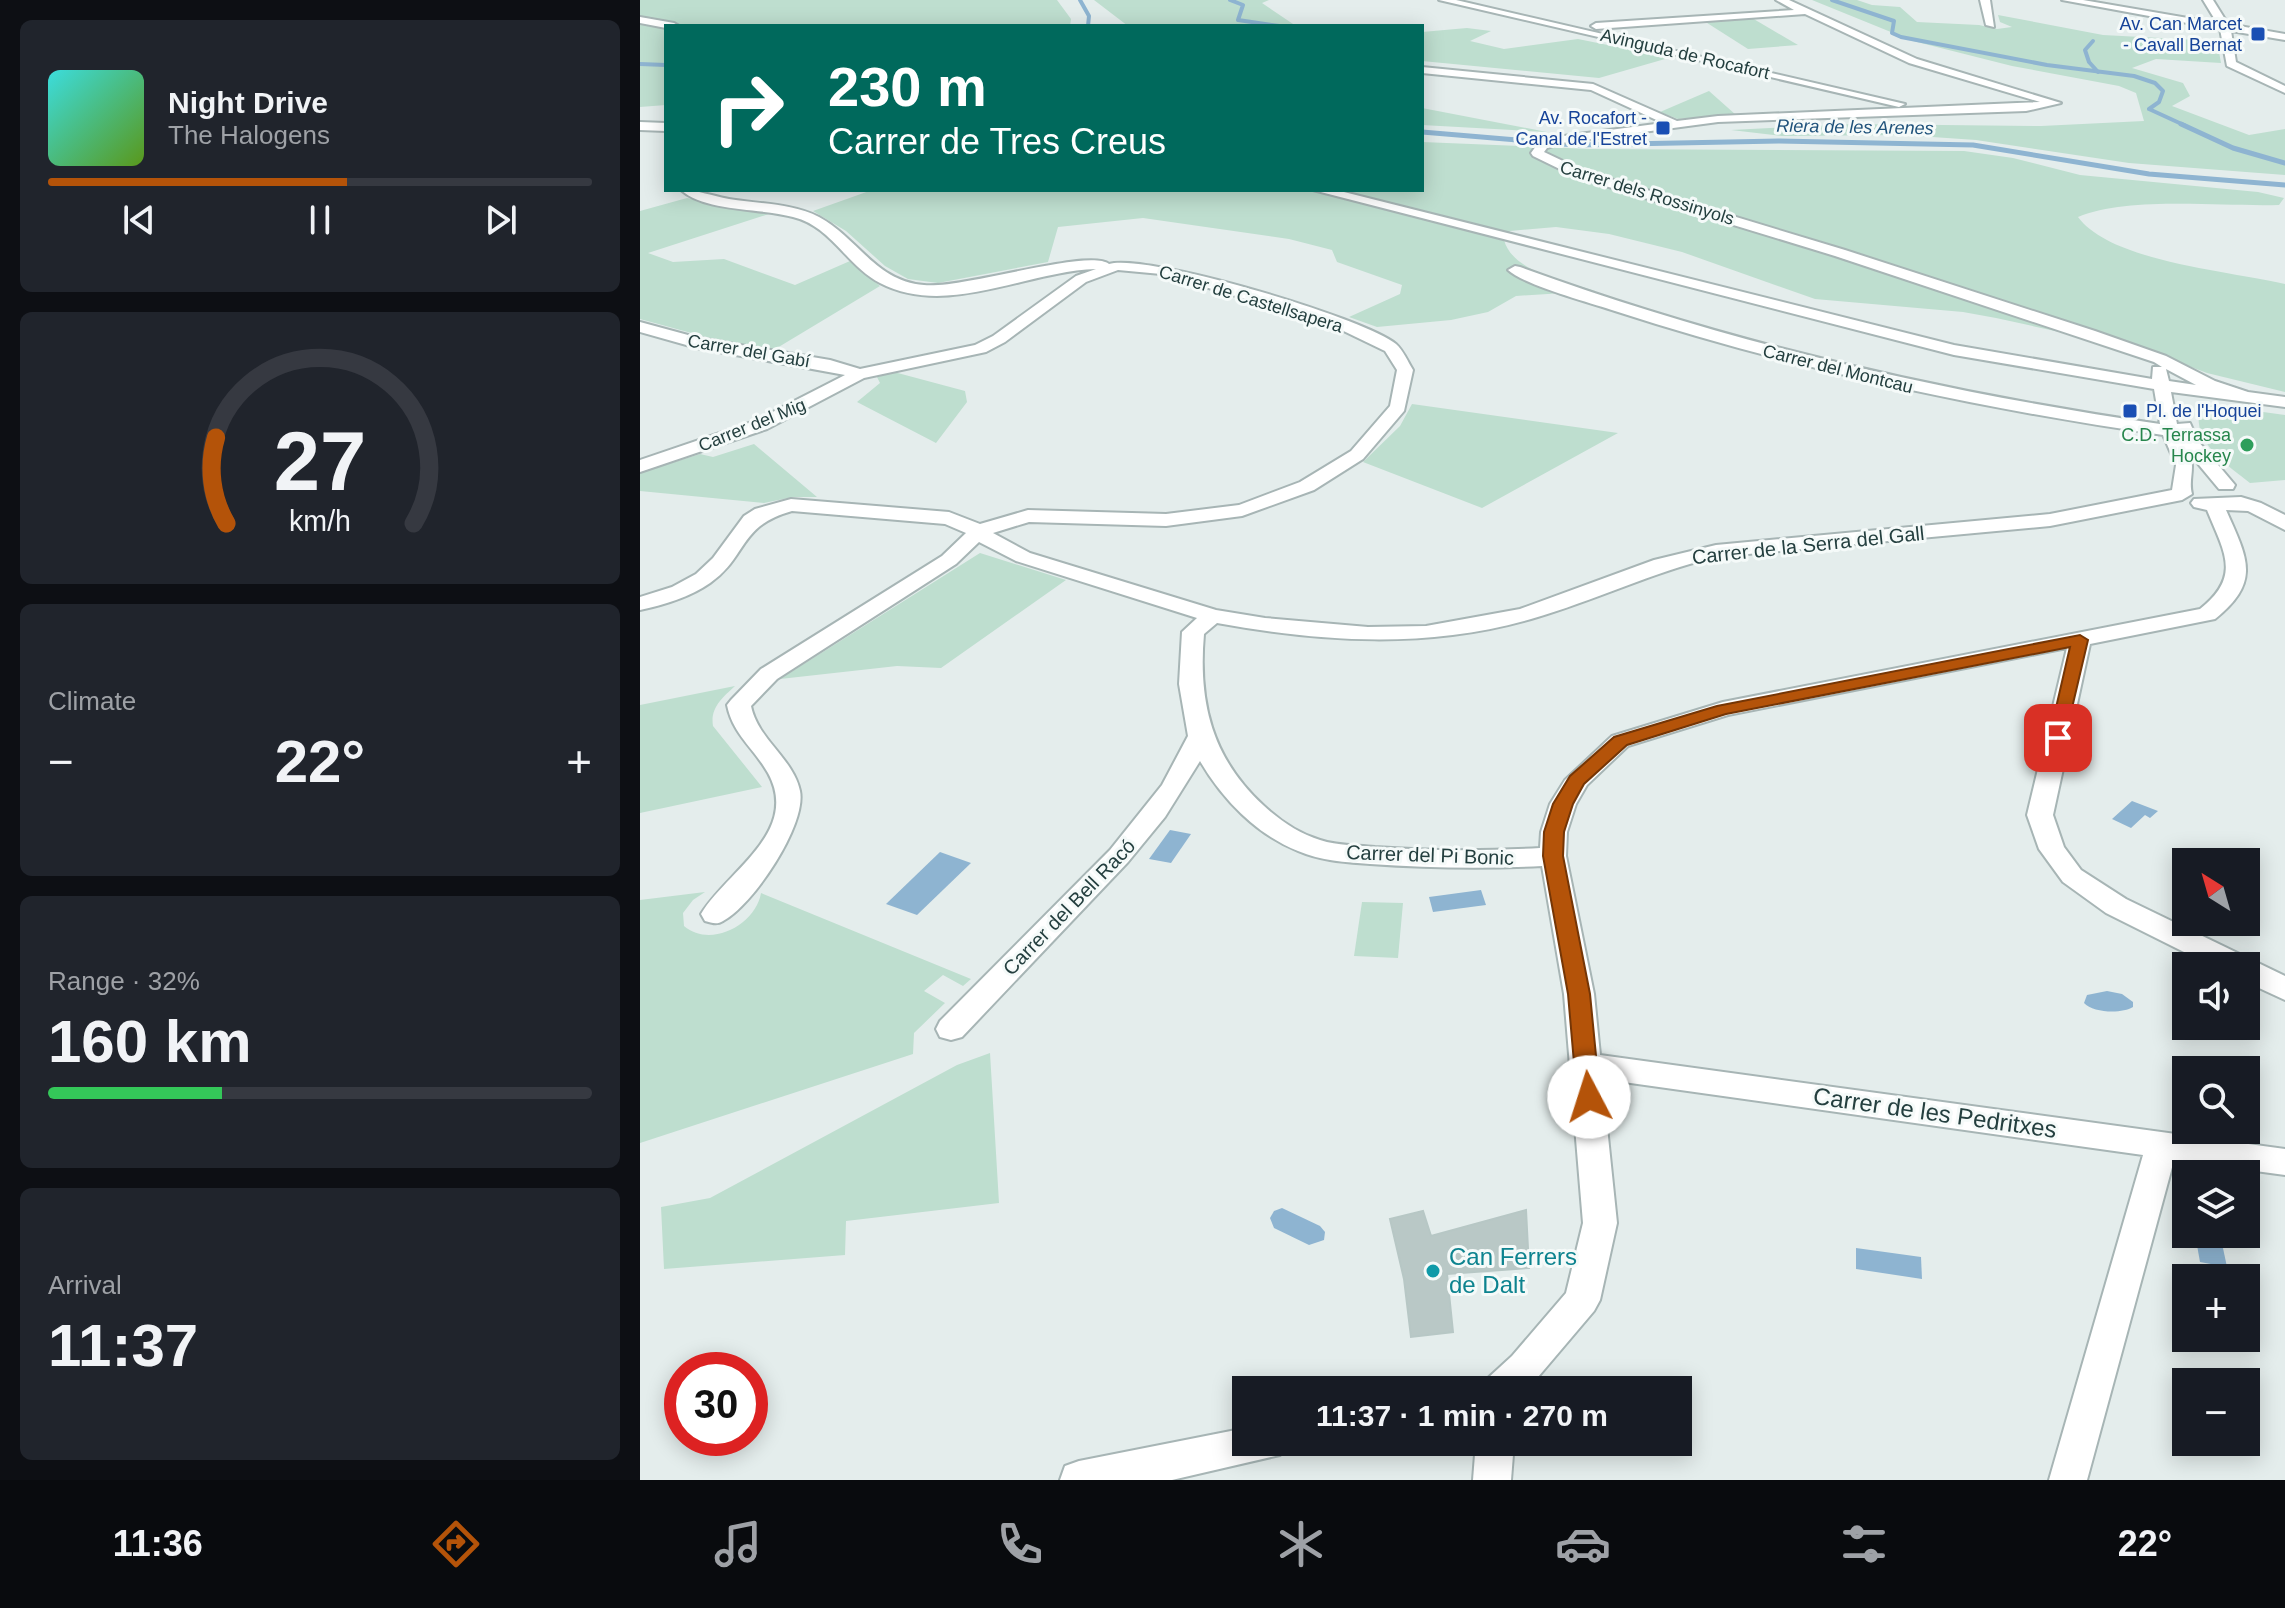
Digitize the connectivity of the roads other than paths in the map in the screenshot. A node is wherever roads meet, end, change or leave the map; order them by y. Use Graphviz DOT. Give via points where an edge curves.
graph roads {
  1 [pos="1444,0"];
  2 [pos="1781,0"];
  3 [pos="1985,0"];
  4 [pos="2067,0"];
  5 [pos="2208,0"];
  6 [pos="1806,11"];
  7 [pos="640,20"];
  8 [pos="664,24"];
  9 [pos="1991,25"];
  10 [pos="2225,27"];
  11 [pos="1570,28"];
  12 [pos="2285,37"];
  13 [pos="1424,70"];
  14 [pos="2285,90"];
  15 [pos="1925,111"];
  16 [pos="1673,123"];
  17 [pos="640,126"];
  18 [pos="664,127"];
  19 [pos="694,192"];
  20 [pos="1328,192"];
  21 [pos="1117,266"];
  22 [pos="1515,270"];
  23 [pos="640,327"];
  24 [pos="2129,348"];
  25 [pos="2155,367"];
  26 [pos="2180,370"];
  27 [pos="859,374"];
  28 [pos="2115,379"];
  29 [pos="2163,386"];
  30 [pos="2196,390"];
  31 [pos="2247,397"];
  32 [pos="2285,402"];
  33 [pos="2177,432"];
  34 [pos="640,466"];
  35 [pos="2183,488"];
  36 [pos="2225,498"];
  37 [pos="2285,524"];
  38 [pos="979,531"];
  39 [pos="640,604"];
  40 [pos="1213,616"];
  41 [pos="2080,640"];
  42 [pos="1200,736"];
  43 [pos="1553,856"];
  44 [pos="715,914"];
  45 [pos="2209,952"];
  46 [pos="2260,977"];
  47 [pos="2285,989"];
  48 [pos="951,1029"];
  49 [pos="1586,1065"];
  50 [pos="2162,1145"];
  51 [pos="2285,1162"];
  52 [pos="1516,1376"];
  53 [pos="1232,1449"];
  54 [pos="1494,1456"];
  55 [pos="1079,1480"];
  56 [pos="1492,1480"];
  57 [pos="2068,1480"];
  1 -- 11 [label="street, Avinguda de Rocafort"];
  2 -- 6 [label="street, Carrer dels Rossinyols"];
  3 -- 9 [label="street"];
  4 -- 10 [label="street"];
  5 -- 10 [label="street"];
  6 -- 11 [label="street"];
  6 -- 15 [label="street, Carrer dels Rossinyols" via="1913,61 2055,103"];
  7 -- 8 [label="street"];
  10 -- 12 [label="street"];
  10 -- 14 [label="street" via="2233,66"];
  11 -- 15 [label="street, Avinguda de Rocafort"];
  13 -- 16 [label="street" via="1593,87"];
  15 -- 16 [label="street, Carrer dels Rossinyols"];
  16 -- 24 [label="street, Carrer dels Rossinyols" via="1560,140 1543,145 1537,153 1580,174"];
  17 -- 18 [label="street"];
  19 -- 21 [label="street" via="803,215 830,232 871,272 919,290 961,289 1086,263"];
  20 -- 28 [label="street" via="1954,350"];
  21 -- 27 [label="street, Carrer de Castellsapera" via="1081,279 980,349"];
  21 -- 38 [label="street, Carrer de Castellsapera" via="1162,270 1333,320 1391,348 1405,370 1398,407 1377,436 1336,471 1242,510 1166,520 1028,516"];
  22 -- 33 [label="street, Carrer del Montcau" via="1621,309 1838,372"];
  23 -- 27 [label="street, Carrer del Gabí"];
  24 -- 25 [label="street, Carrer dels Rossinyols"];
  24 -- 26 [label="street, Carrer dels Rossinyols"];
  25 -- 28 [label="street" via="2148,374"];
  25 -- 29 [label="street"];
  26 -- 30 [label="street, Carrer dels Rossinyols"];
  26 -- 31 [label="street, Carrer dels Rossinyols"];
  27 -- 34 [label="street, Carrer del Mig" via="761,425"];
  28 -- 29 [label="street"];
  29 -- 30 [label="street"];
  29 -- 33 [label="street"];
  30 -- 31 [label="street"];
  30 -- 33 [label="street"];
  31 -- 32 [label="street"];
  33 -- 35 [label="street"];
  33 -- 36 [label="street"];
  35 -- 36 [label="street" via="2192,500"];
  35 -- 40 [label="street, Carrer de la Serra del Gall" via="2050,520 1716,551 1661,564 1526,614 1426,633 1368,634"];
  36 -- 37 [label="street"];
  36 -- 41 [label="street" via="2237,561 2237,585 2226,601 2207,614"];
  38 -- 39 [label="street" via="949,518 776,508 751,520 703,578"];
  38 -- 40 [label="street, Carrer de la Serra del Gall" via="1023,557"];
  38 -- 44 [label="street" via="949,560 769,674 739,705 741,724 782,775 789,801 764,863"];
  40 -- 42 [label="street, Carrer del Pi Bonic" via="1193,632 1191,648 1189,671"];
  41 -- 43 [label="street" via="1723,709 1620,741 1577,780 1563,804"];
  41 -- 45 [label="street" via="2040,815 2052,849 2072,876 2116,906"];
  42 -- 43 [label="street, Carrer del Pi Bonic" via="1215,764 1249,804 1272,826 1310,846 1397,858"];
  42 -- 48 [label="street, Carrer del Bell Racó" via="1189,764 1120,858"];
  43 -- 49 [label="street" via="1579,994"];
  46 -- 47 [label="street"];
  49 -- 50 [label="street, Carrer de les Pedritxes"];
  49 -- 52 [label="street" via="1600,1223 1582,1300"];
  50 -- 51 [label="street, Carrer de les Pedritxes"];
  50 -- 57 [label="street"];
  53 -- 55 [label="street"];
  54 -- 56 [label="street"];
}
